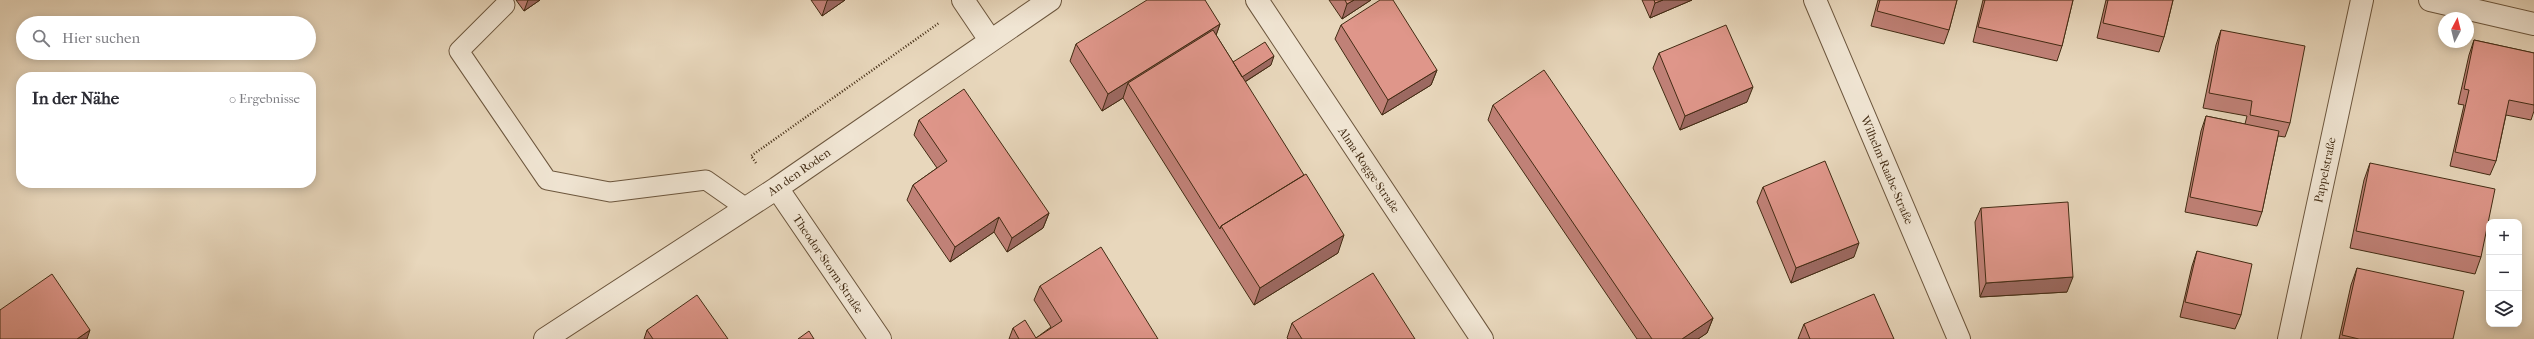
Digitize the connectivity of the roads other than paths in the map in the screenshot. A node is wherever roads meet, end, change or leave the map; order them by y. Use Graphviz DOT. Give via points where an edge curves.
graph roads {
  1 [pos="1050,0"];
  2 [pos="1257,0"];
  3 [pos="1815,0"];
  4 [pos="2362,0"];
  5 [pos="2430,0"];
  6 [pos="964,2"];
  7 [pos="506,5"];
  8 [pos="2534,24"];
  9 [pos="990,40"];
  10 [pos="777,188"];
  11 [pos="746,208"];
  12 [pos="545,339"];
  13 [pos="880,339"];
  14 [pos="1482,339"];
  15 [pos="1959,339"];
  16 [pos="2289,339"];
  1 -- 9 [label="street, An den Roden"];
  2 -- 14 [label="street, Alma-Rogge-Straße"];
  3 -- 15 [label="street, Wilhelm-Raabe-Straße"];
  4 -- 16 [label="street, Pappelstraße"];
  5 -- 8 [label="street"];
  6 -- 9 [label="street"];
  7 -- 11 [label="lane" via="459,51 547,180 610,192 706,180"];
  9 -- 10 [label="street, An den Roden"];
  10 -- 11 [label="street, An den Roden"];
  10 -- 13 [label="street, Theodor-Storm-Straße"];
  11 -- 12 [label="street, An den Roden"];
}
